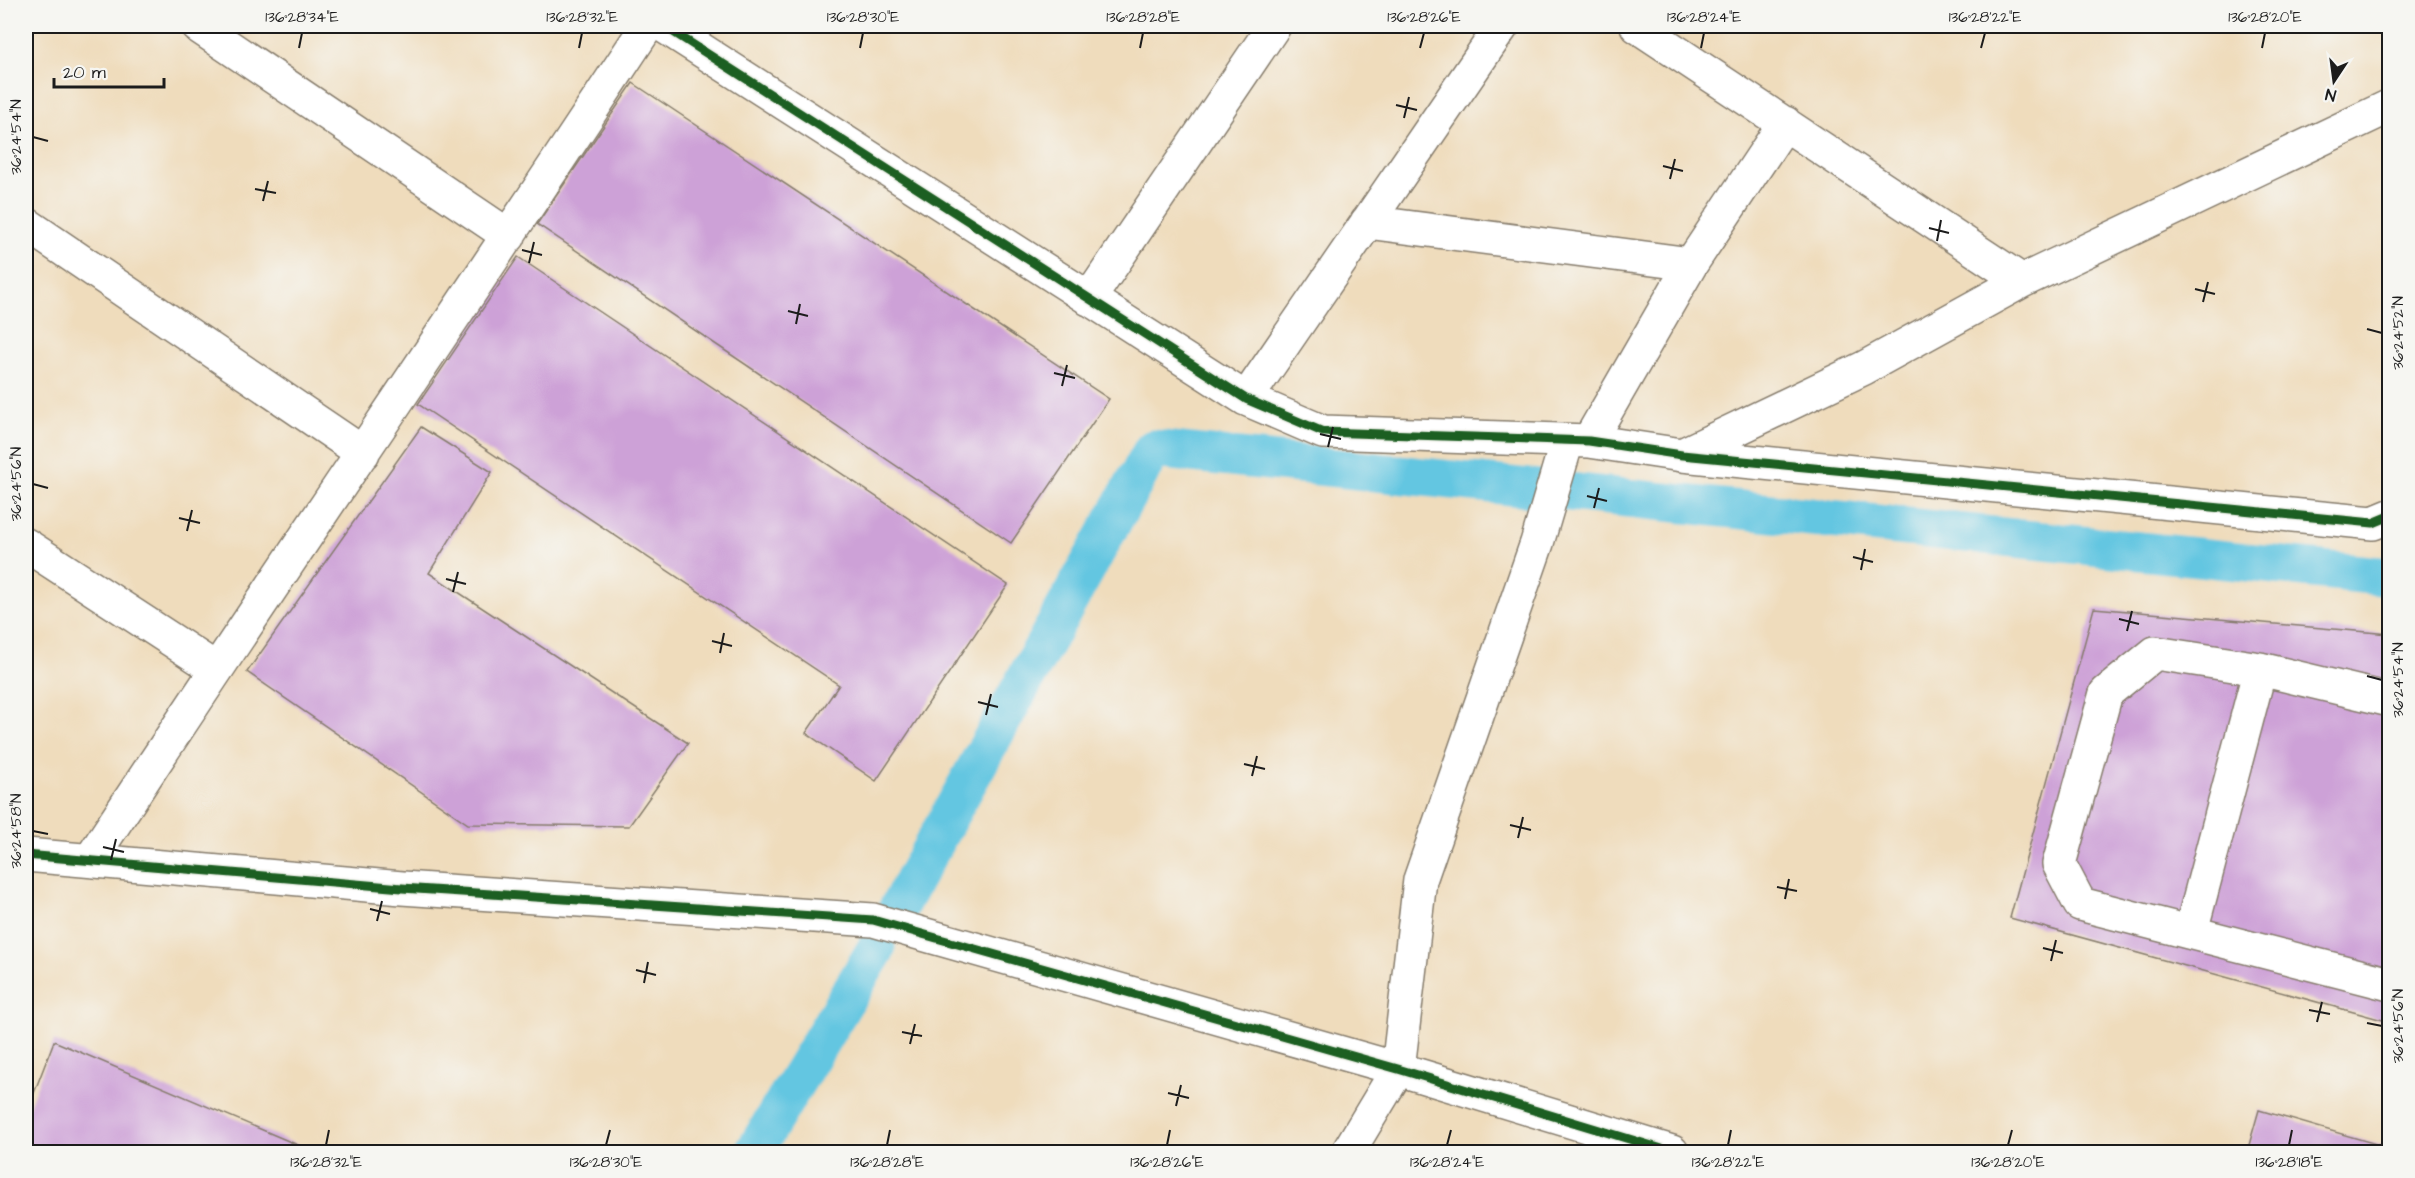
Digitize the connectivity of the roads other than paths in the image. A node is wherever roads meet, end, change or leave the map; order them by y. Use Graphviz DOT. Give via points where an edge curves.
graph roads {
  1 [pos="198,26"];
  2 [pos="647,26"];
  3 [pos="664,26"];
  4 [pos="1274,26"];
  5 [pos="1502,26"];
  6 [pos="1659,30"];
  7 [pos="2390,106"];
  8 [pos="1785,123"];
  9 [pos="1367,222"];
  10 [pos="26,224"];
  11 [pos="508,236"];
  12 [pos="1691,264"];
  13 [pos="2022,281"];
  14 [pos="1089,299"];
  15 [pos="1246,399"];
  16 [pos="1573,446"];
  17 [pos="363,453"];
  18 [pos="1682,455"];
  19 [pos="2390,516"];
  20 [pos="26,545"];
  21 [pos="216,669"];
  22 [pos="2260,669"];
  23 [pos="2390,700"];
  24 [pos="26,855"];
  25 [pos="91,859"];
  26 [pos="2191,931"];
  27 [pos="2390,984"];
  28 [pos="1398,1069"];
  29 [pos="1348,1152"];
  30 [pos="1672,1152"];
  1 -- 11 [label="street"];
  2 -- 11 [label="street"];
  3 -- 14 [label="street"];
  4 -- 14 [label="street"];
  5 -- 9 [label="street"];
  6 -- 8 [label="street"];
  7 -- 13 [label="street"];
  8 -- 12 [label="street"];
  8 -- 13 [label="street"];
  9 -- 12 [label="street"];
  9 -- 15 [label="street"];
  10 -- 17 [label="street"];
  11 -- 17 [label="street"];
  12 -- 16 [label="street"];
  13 -- 18 [label="street" via="1864,368"];
  14 -- 15 [label="street"];
  15 -- 16 [label="street" via="1323,432"];
  16 -- 18 [label="street"];
  16 -- 28 [label="street" via="1547,509 1420,880"];
  17 -- 21 [label="street"];
  18 -- 19 [label="street" via="2373,523"];
  20 -- 21 [label="street"];
  21 -- 25 [label="street"];
  22 -- 23 [label="street"];
  22 -- 26 [label="street"];
  22 -- 26 [label="street" via="2155,653 2106,693 2059,864 2080,904"];
  24 -- 25 [label="street"];
  25 -- 28 [label="street" via="402,888 873,920"];
  26 -- 27 [label="street"];
  28 -- 29 [label="street"];
  28 -- 30 [label="street"];
}
